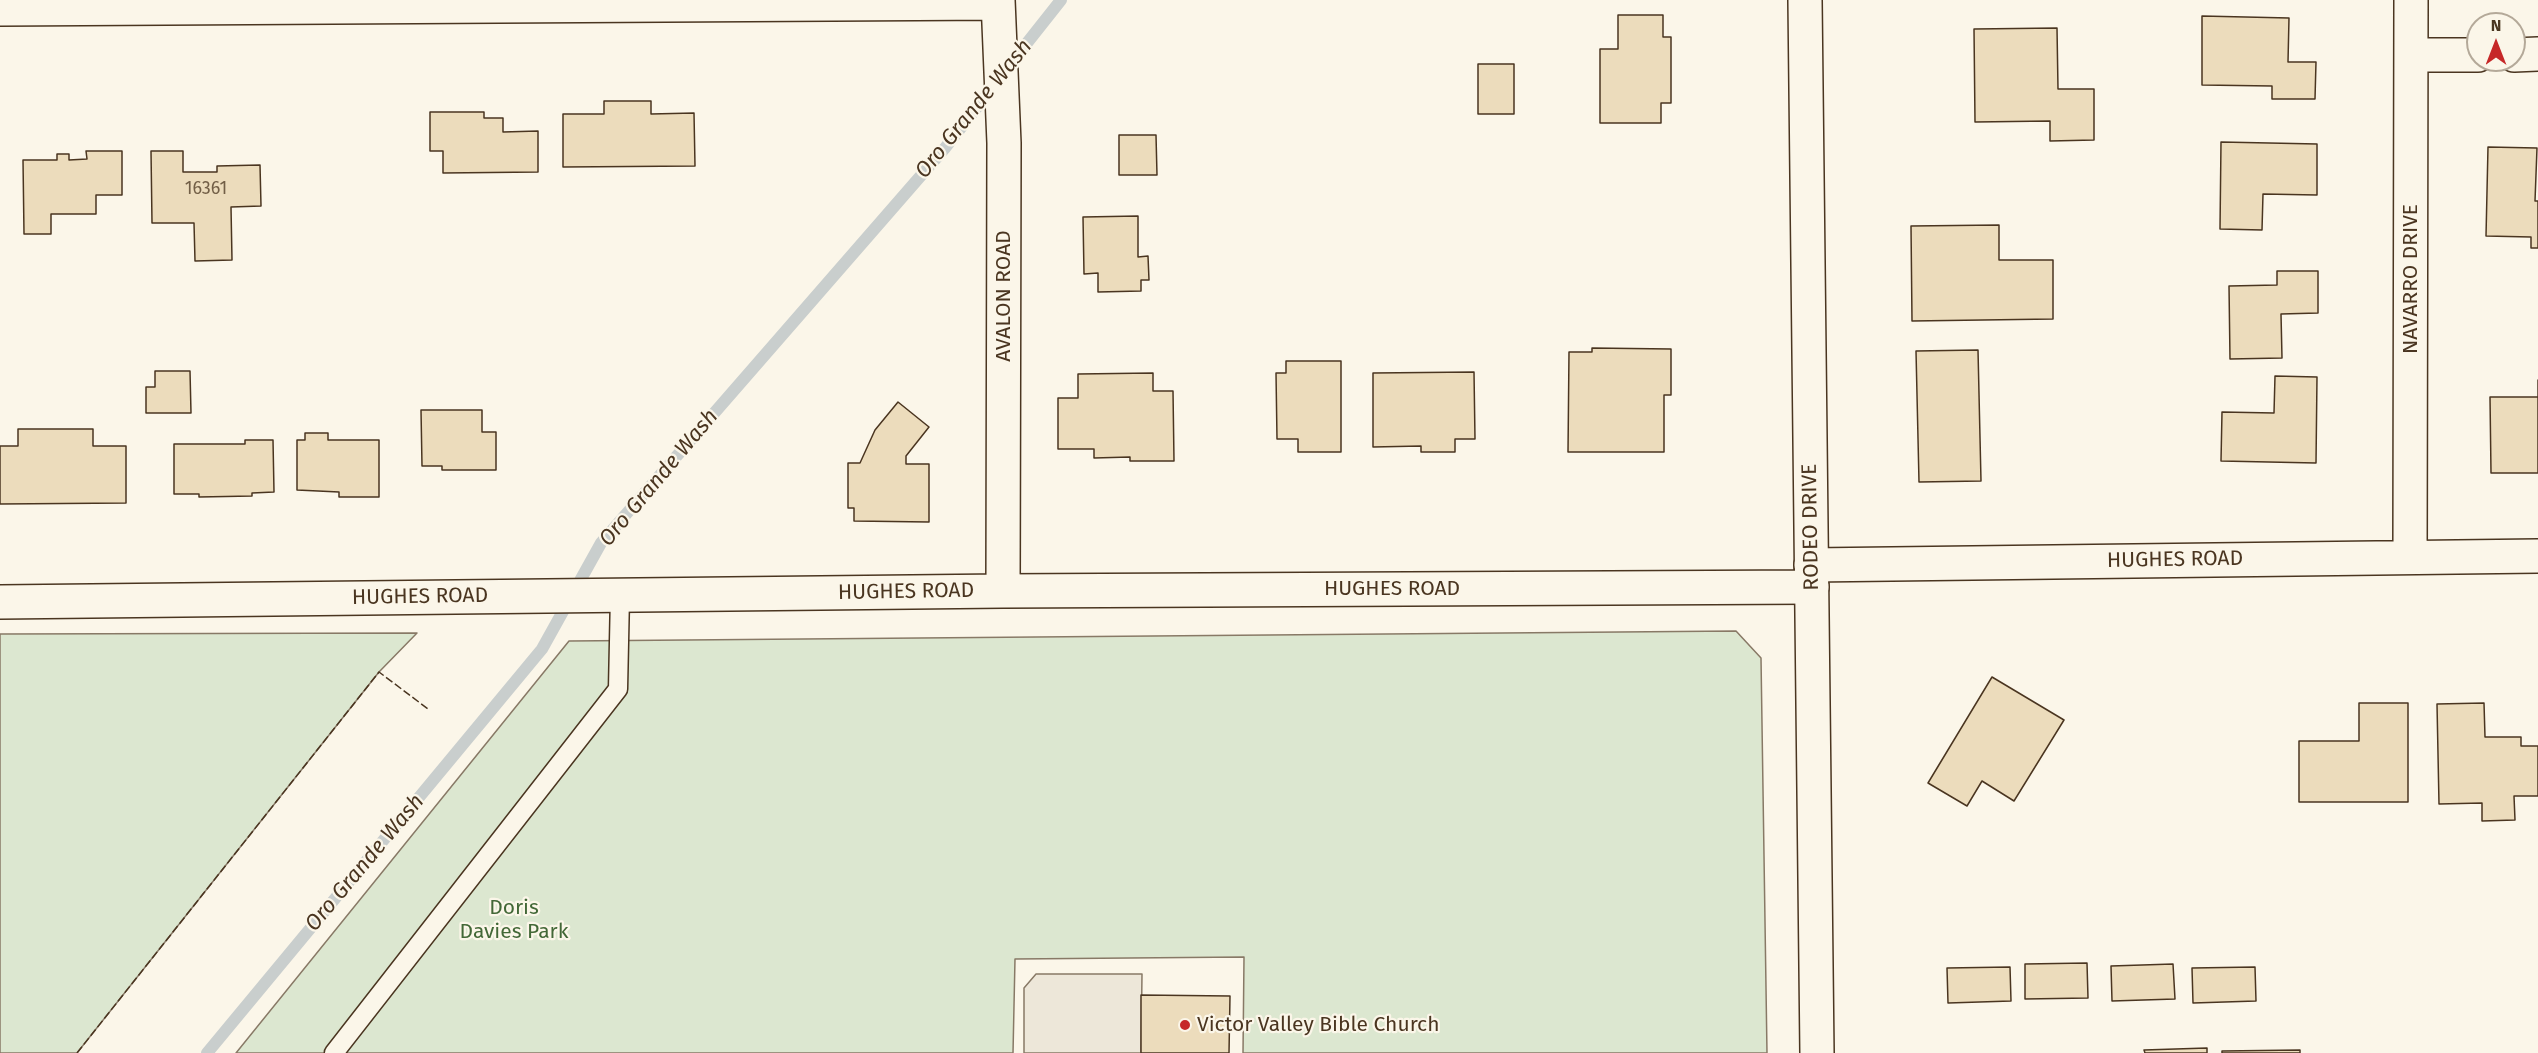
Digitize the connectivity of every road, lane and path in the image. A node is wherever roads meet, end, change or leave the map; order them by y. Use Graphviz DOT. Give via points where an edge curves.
graph roads {
  1 [pos="1805,0"];
  2 [pos="2412,0"];
  3 [pos="998,2"];
  4 [pos="228,4"];
  5 [pos="0,9"];
  6 [pos="2411,55"];
  7 [pos="2466,55"];
  8 [pos="2538,556"];
  9 [pos="2410,557"];
  10 [pos="1812,576"];
  11 [pos="1003,591"];
  12 [pos="620,595"];
  13 [pos="0,602"];
  14 [pos="334,1053"];
  15 [pos="1817,1053"];
  1 -- 10 [label="street, RODEO DRIVE"];
  2 -- 6 [label="street, NAVARRO DRIVE"];
  3 -- 4 [label="street"];
  3 -- 11 [label="street, AVALON ROAD" via="1004,154"];
  4 -- 5 [label="street"];
  6 -- 7 [label="street"];
  6 -- 9 [label="street, NAVARRO DRIVE"];
  8 -- 9 [label="street, HUGHES ROAD"];
  9 -- 10 [label="street, HUGHES ROAD"];
  10 -- 11 [label="street, HUGHES ROAD"];
  10 -- 15 [label="street, RODEO DRIVE"];
  11 -- 12 [label="street, HUGHES ROAD"];
  12 -- 13 [label="street, HUGHES ROAD"];
  12 -- 14 [label="lane" via="618,689"];
}
